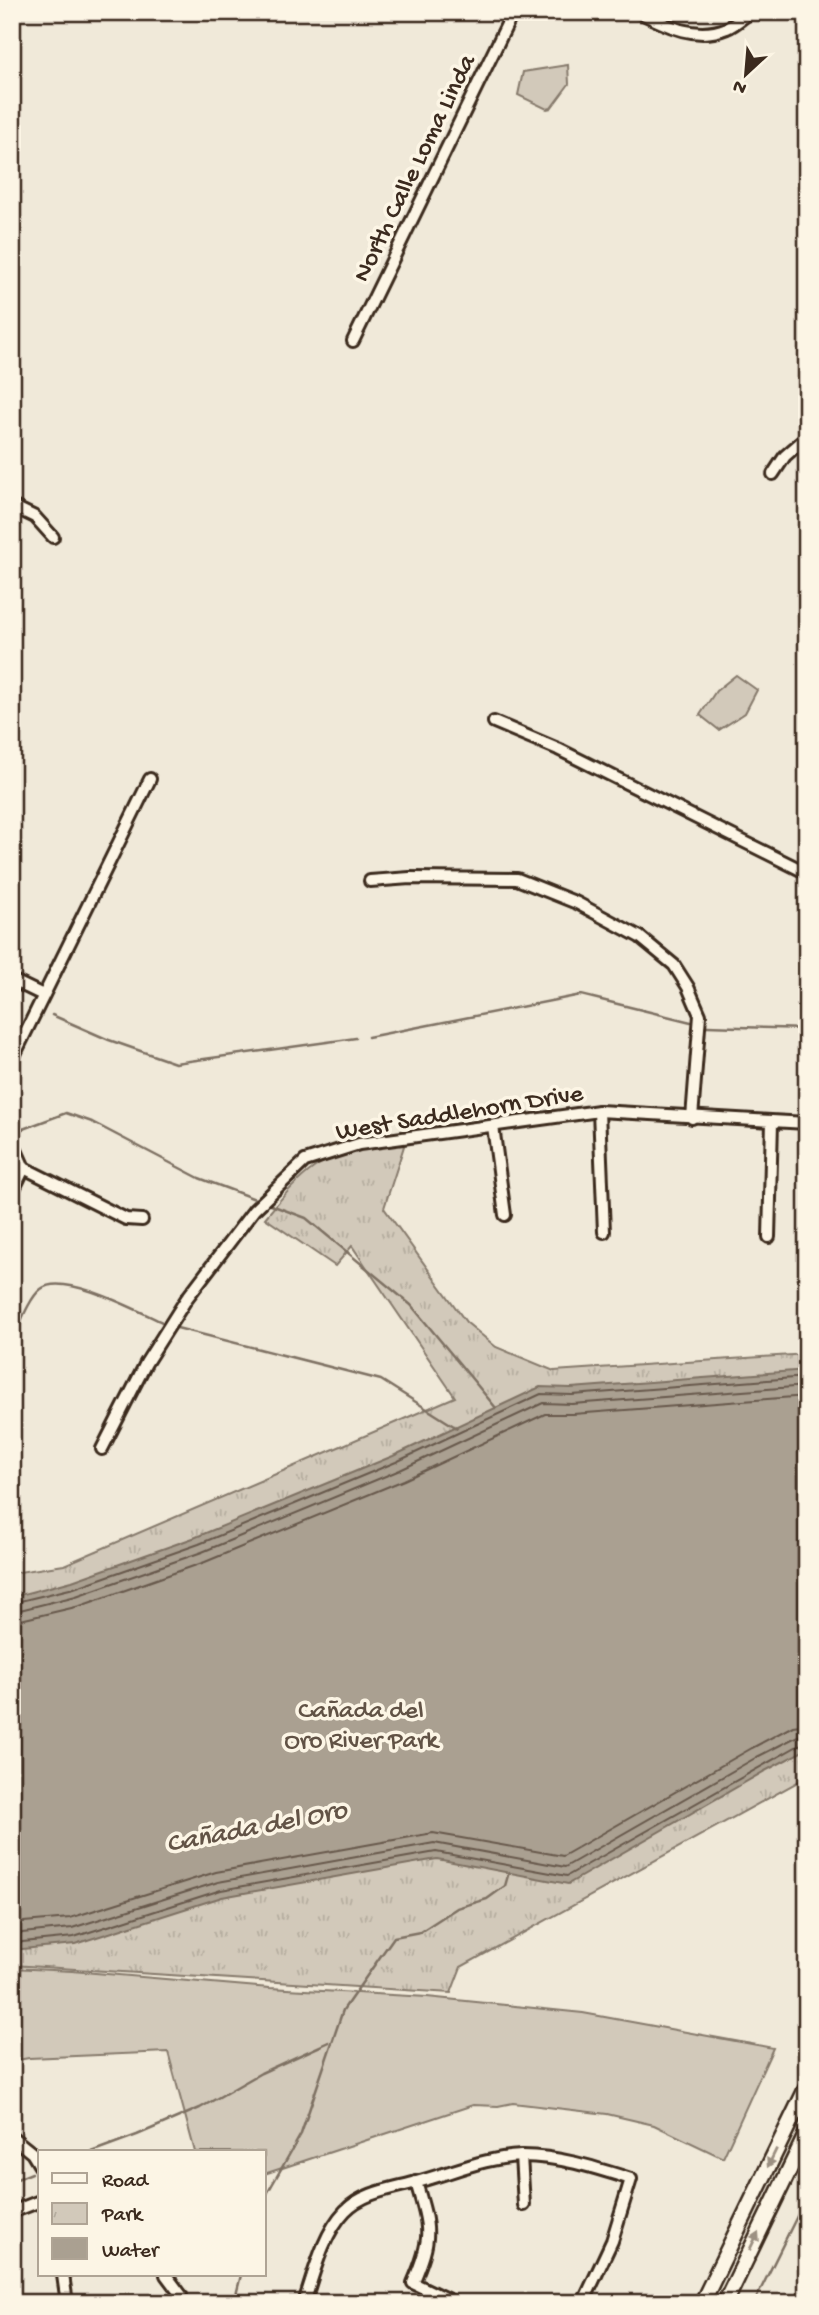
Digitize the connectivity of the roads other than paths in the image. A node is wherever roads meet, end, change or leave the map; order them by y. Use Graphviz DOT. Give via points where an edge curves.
graph roads {
  1 [pos="513,12"];
  2 [pos="639,12"];
  3 [pos="750,12"];
  4 [pos="353,341"];
  5 [pos="807,437"];
  6 [pos="773,474"];
  7 [pos="12,506"];
  8 [pos="54,537"];
  9 [pos="494,722"];
  10 [pos="150,779"];
  11 [pos="807,873"];
  12 [pos="370,881"];
  13 [pos="12,979"];
  14 [pos="43,995"];
  15 [pos="12,1060"];
  16 [pos="599,1111"];
  17 [pos="692,1118"];
  18 [pos="772,1122"];
  19 [pos="807,1123"];
  20 [pos="493,1126"];
  21 [pos="12,1141"];
  22 [pos="24,1168"];
  23 [pos="12,1193"];
  24 [pos="505,1214"];
  25 [pos="142,1220"];
  26 [pos="604,1232"];
  27 [pos="769,1237"];
  28 [pos="102,1449"];
  29 [pos="807,2087"];
  30 [pos="807,2133"];
  31 [pos="12,2137"];
  32 [pos="521,2156"];
  33 [pos="38,2163"];
  34 [pos="416,2182"];
  35 [pos="38,2202"];
  36 [pos="524,2205"];
  37 [pos="12,2211"];
  38 [pos="63,2276"];
  39 [pos="167,2276"];
  40 [pos="181,2295"];
  41 [pos="67,2303"];
  42 [pos="304,2303"];
  43 [pos="454,2303"];
  44 [pos="583,2303"];
  45 [pos="702,2303"];
  46 [pos="724,2303"];
  1 -- 4 [label="street, North Calle Loma Linda"];
  2 -- 3 [label="street" via="668,27 696,34 728,28"];
  5 -- 6 [label="street"];
  7 -- 8 [label="street" via="35,517"];
  9 -- 11 [label="street"];
  10 -- 14 [label="street"];
  12 -- 17 [label="street" via="517,879 577,903 640,937 674,965 699,1014"];
  13 -- 14 [label="street"];
  14 -- 15 [label="street"];
  16 -- 17 [label="street, West Saddlehorn Drive"];
  16 -- 20 [label="street, West Saddlehorn Drive"];
  16 -- 26 [label="street"];
  17 -- 18 [label="street, West Saddlehorn Drive"];
  18 -- 19 [label="street, West Saddlehorn Drive"];
  18 -- 27 [label="street"];
  20 -- 24 [label="street"];
  20 -- 28 [label="street, West Saddlehorn Drive" via="359,1144 305,1161 254,1210 187,1298 146,1363"];
  21 -- 22 [label="street"];
  22 -- 23 [label="street"];
  22 -- 25 [label="street" via="125,1219"];
  29 -- 45 [label="main road, one-way"];
  46 -- 30 [label="main road, one-way"];
  31 -- 33 [label="street"];
  32 -- 34 [label="street"];
  32 -- 36 [label="street"];
  32 -- 44 [label="street" via="567,2161 631,2179 612,2241"];
  34 -- 42 [label="street" via="373,2194 344,2211 326,2242"];
  34 -- 43 [label="street" via="428,2231 425,2256 413,2283"];
  35 -- 37 [label="street"];
  38 -- 41 [label="street"];
  39 -- 40 [label="street"];
}
